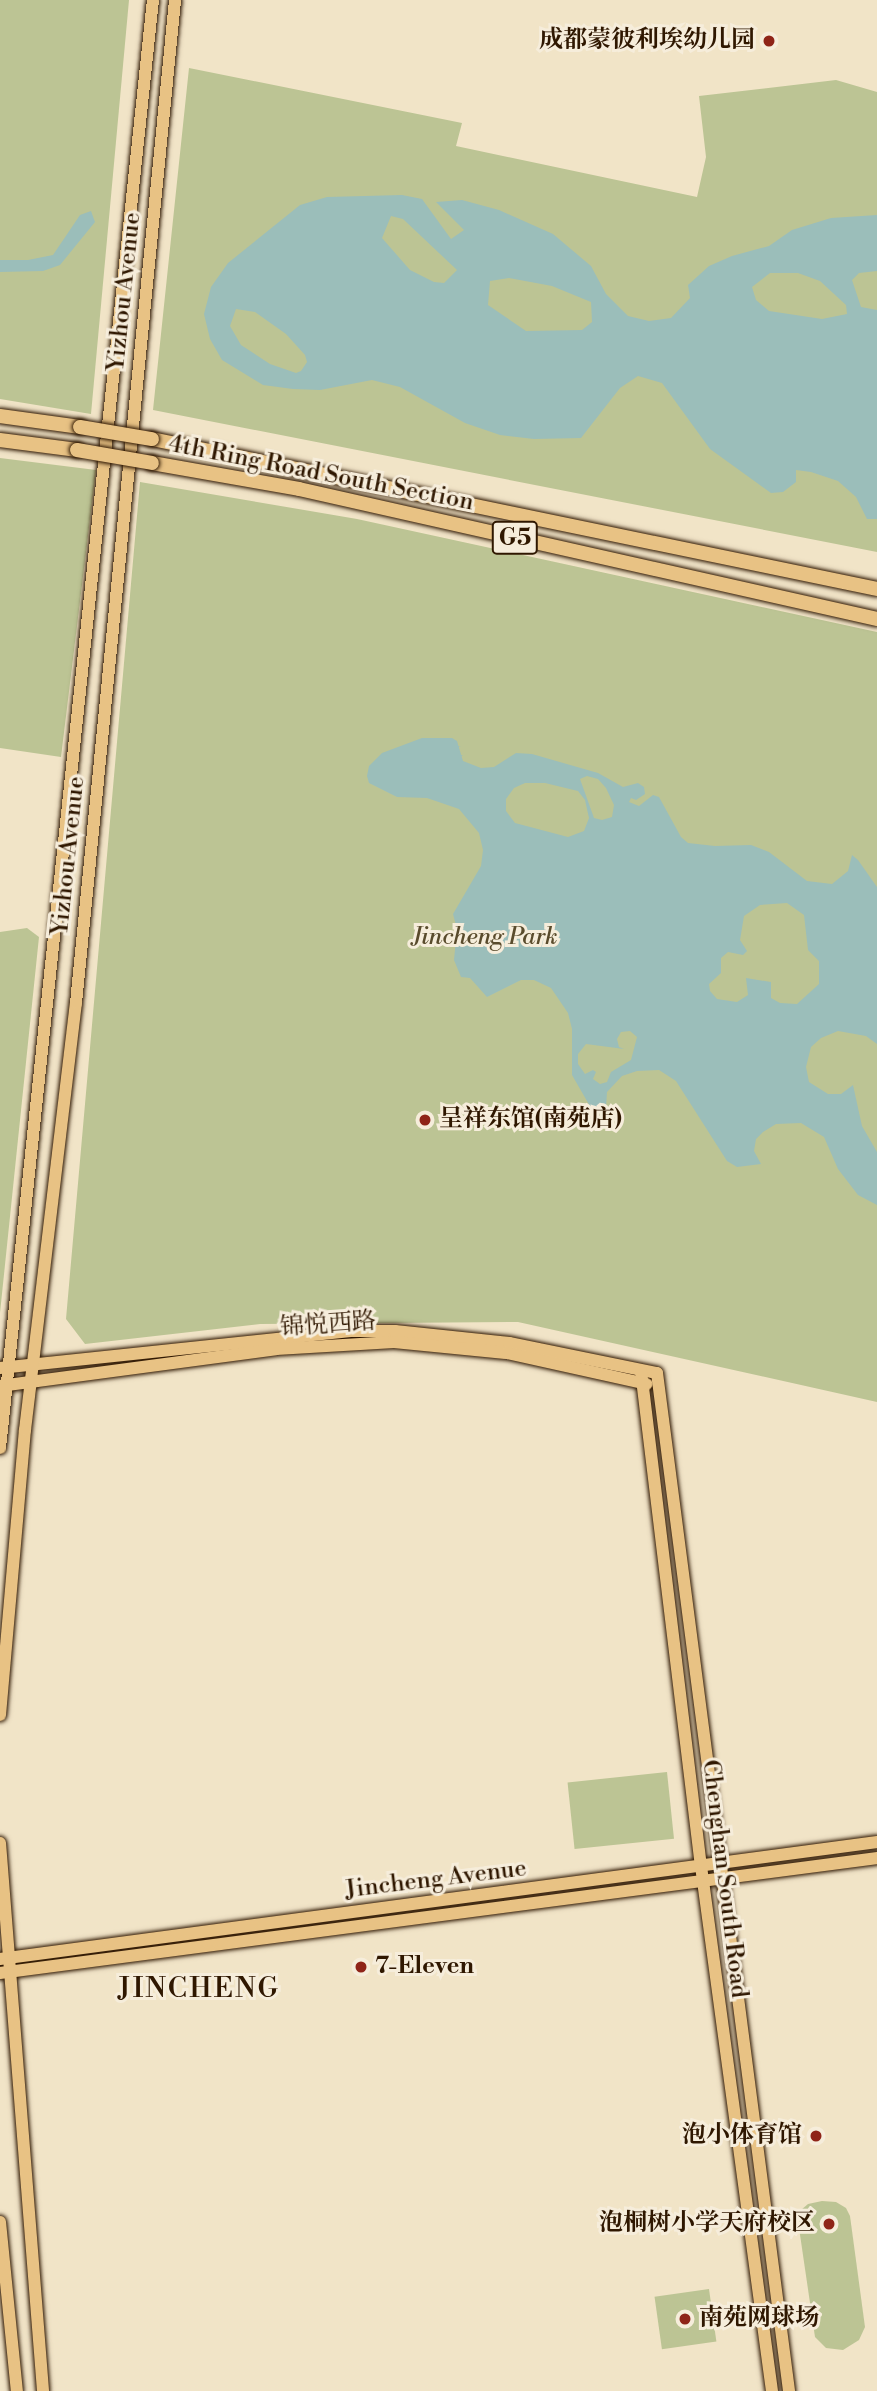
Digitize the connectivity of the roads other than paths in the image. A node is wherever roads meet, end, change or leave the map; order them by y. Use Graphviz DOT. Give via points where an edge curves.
graph roads {
  1 [pos="153,0"];
  2 [pos="175,0"];
  3 [pos="0,416"];
  4 [pos="0,440"];
  5 [pos="877,589"];
  6 [pos="877,619"];
  7 [pos="35,1364"];
  8 [pos="3,1368"];
  9 [pos="642,1377"];
  10 [pos="657,1380"];
  11 [pos="33,1382"];
  12 [pos="3,1385"];
  13 [pos="0,1448"];
  14 [pos="0,1715"];
  15 [pos="877,1842"];
  16 [pos="0,1843"];
  17 [pos="877,1858"];
  18 [pos="720,1863"];
  19 [pos="701,1866"];
  20 [pos="722,1878"];
  21 [pos="702,1880"];
  22 [pos="5,1958"];
  23 [pos="5,1972"];
  24 [pos="0,2222"];
  25 [pos="16,2391"];
  26 [pos="43,2391"];
  27 [pos="772,2391"];
  28 [pos="789,2391"];
  1 -- 8 [label="main road, Yizhou Avenue"];
  2 -- 7 [label="main road, Yizhou Avenue" via="77,990"];
  3 -- 5 [label="highway, 4th Ring Road South Section / G5, bridge" via="152,439"];
  4 -- 6 [label="highway, 4th Ring Road South Section / G5, bridge" via="299,489"];
  7 -- 8 [label="main road, 锦悦西路"];
  7 -- 9 [label="main road, 锦悦西路" via="353,1331 395,1331 509,1343"];
  7 -- 11 [label="main road, Yizhou Avenue"];
  8 -- 12 [label="main road, Yizhou Avenue"];
  9 -- 10 [label="main road, 锦悦西路"];
  9 -- 11 [label="main road, 锦悦西路" via="508,1353 354,1342"];
  9 -- 19 [label="main road, Chenghan South Road"];
  10 -- 18 [label="main road, Chenghan South Road"];
  11 -- 12 [label="main road, 锦悦西路"];
  11 -- 14 [label="main road, Yizhou Avenue"];
  12 -- 13 [label="main road, Yizhou Avenue"];
  15 -- 18 [label="main road, Jincheng Avenue"];
  16 -- 22 [label="main road"];
  17 -- 20 [label="main road, Jincheng Avenue"];
  18 -- 19 [label="main road, Jincheng Avenue"];
  18 -- 20 [label="main road, Chenghan South Road"];
  19 -- 21 [label="main road, Chenghan South Road"];
  19 -- 22 [label="main road, Jincheng Avenue"];
  20 -- 21 [label="main road, Jincheng Avenue"];
  20 -- 28 [label="main road, Chenghan South Road"];
  21 -- 23 [label="main road, Jincheng Avenue"];
  21 -- 27 [label="main road, Chenghan South Road"];
  22 -- 23 [label="main road"];
  23 -- 26 [label="main road"];
  24 -- 25 [label="main road"];
}
